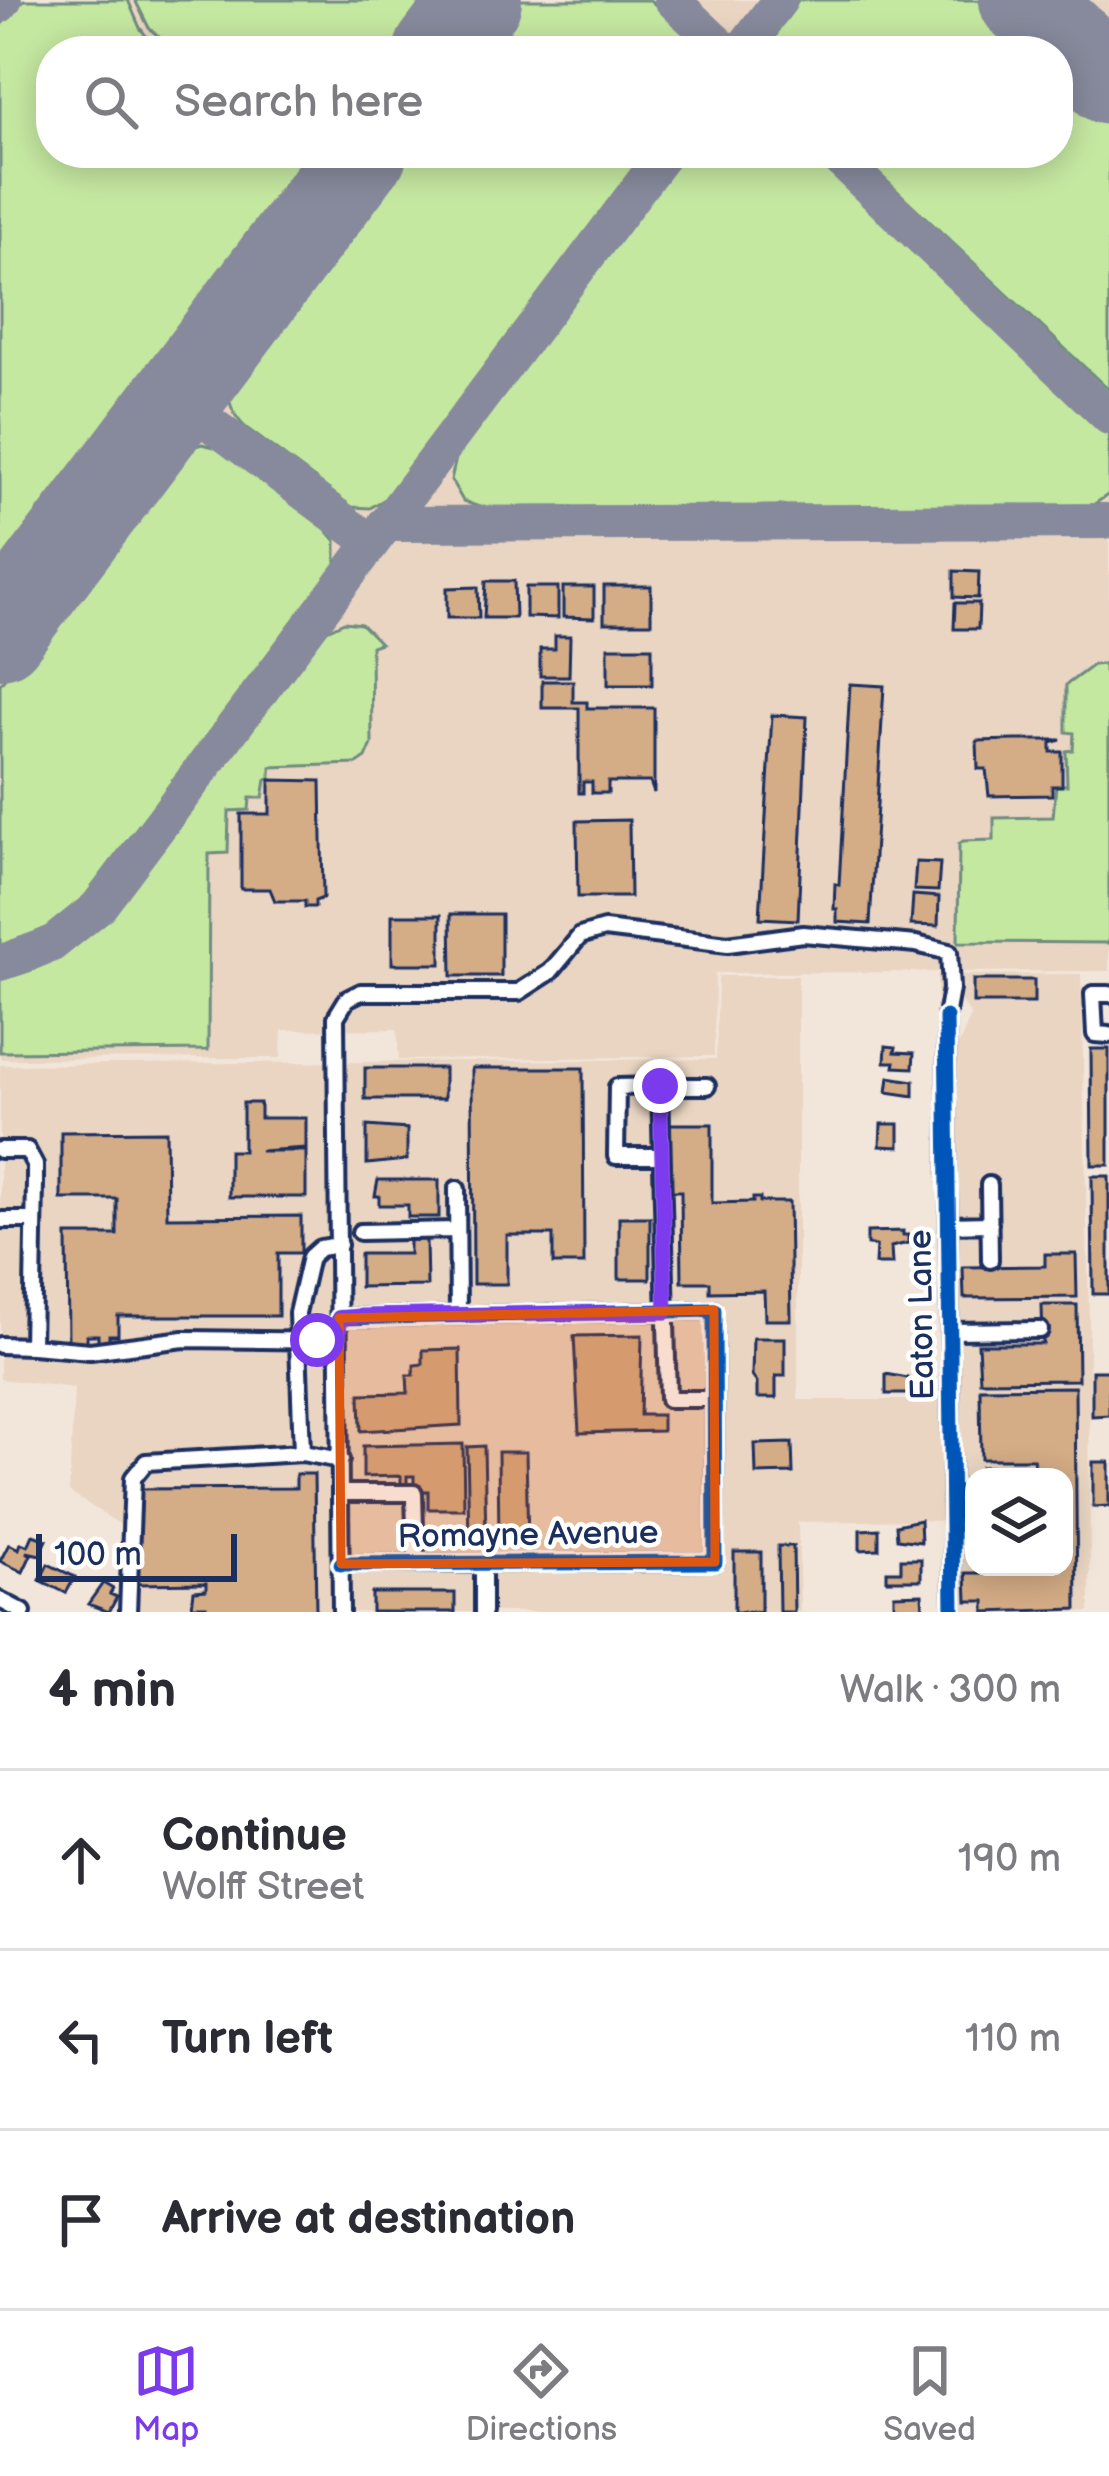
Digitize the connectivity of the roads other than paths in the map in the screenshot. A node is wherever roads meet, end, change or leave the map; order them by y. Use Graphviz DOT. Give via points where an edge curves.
graph roads {
  1 [pos="1109,994"];
  2 [pos="1109,1035"];
  3 [pos="660,1086"];
  4 [pos="707,1086"];
  5 [pos="0,1150"];
  6 [pos="660,1156"];
  7 [pos="989,1185"];
  8 [pos="457,1189"];
  9 [pos="0,1220"];
  10 [pos="33,1220"];
  11 [pos="990,1224"];
  12 [pos="949,1225"];
  13 [pos="457,1230"];
  14 [pos="360,1232"];
  15 [pos="339,1245"];
  16 [pos="990,1260"];
  17 [pos="666,1312"];
  18 [pos="458,1314"];
  19 [pos="339,1318"];
  20 [pos="1040,1330"];
  21 [pos="950,1331"];
  22 [pos="297,1338"];
  23 [pos="340,1341"];
  24 [pos="0,1345"];
  25 [pos="32,1346"];
  26 [pos="714,1399"];
  27 [pos="302,1453"];
  28 [pos="340,1460"];
  29 [pos="341,1493"];
  30 [pos="341,1564"];
  31 [pos="416,1564"];
  32 [pos="483,1564"];
  33 [pos="0,1603"];
  34 [pos="21,1612"];
  35 [pos="128,1612"];
  36 [pos="341,1612"];
  37 [pos="484,1612"];
  38 [pos="953,1612"];
  1 -- 2 [label="street" via="1094,994 1095,1034"];
  3 -- 4 [label="street"];
  3 -- 6 [label="street"];
  3 -- 6 [label="street" via="617,1087 616,1156"];
  5 -- 10 [label="street" via="32,1156"];
  6 -- 17 [label="street"];
  7 -- 11 [label="street"];
  8 -- 13 [label="street"];
  9 -- 10 [label="street"];
  10 -- 25 [label="street"];
  11 -- 12 [label="street"];
  11 -- 16 [label="street"];
  12 -- 15 [label="street, Eaton Lane" via="949,952 803,934 728,944 604,929 580,937 519,992 361,992 347,999 336,1017"];
  12 -- 21 [label="street, Eaton Lane"];
  13 -- 14 [label="street"];
  13 -- 18 [label="street"];
  15 -- 19 [label="street"];
  15 -- 22 [label="street" via="310,1257"];
  17 -- 18 [label="street"];
  17 -- 26 [label="street" via="668,1399"];
  17 -- 26 [label="street" via="714,1310"];
  18 -- 19 [label="street"];
  19 -- 23 [label="street"];
  20 -- 21 [label="street"];
  21 -- 38 [label="street, Eaton Lane"];
  22 -- 23 [label="street"];
  22 -- 25 [label="street" via="184,1339 90,1352"];
  22 -- 27 [label="street"];
  23 -- 28 [label="street"];
  24 -- 25 [label="street"];
  26 -- 32 [label="street, Romayne Avenue" via="715,1562"];
  27 -- 28 [label="street"];
  27 -- 35 [label="street" via="139,1467"];
  28 -- 29 [label="street"];
  29 -- 30 [label="street"];
  29 -- 31 [label="street" via="415,1493"];
  30 -- 31 [label="street, Romayne Avenue"];
  30 -- 36 [label="street"];
  31 -- 32 [label="street, Romayne Avenue"];
  32 -- 37 [label="street"];
  33 -- 34 [label="street"];
}
